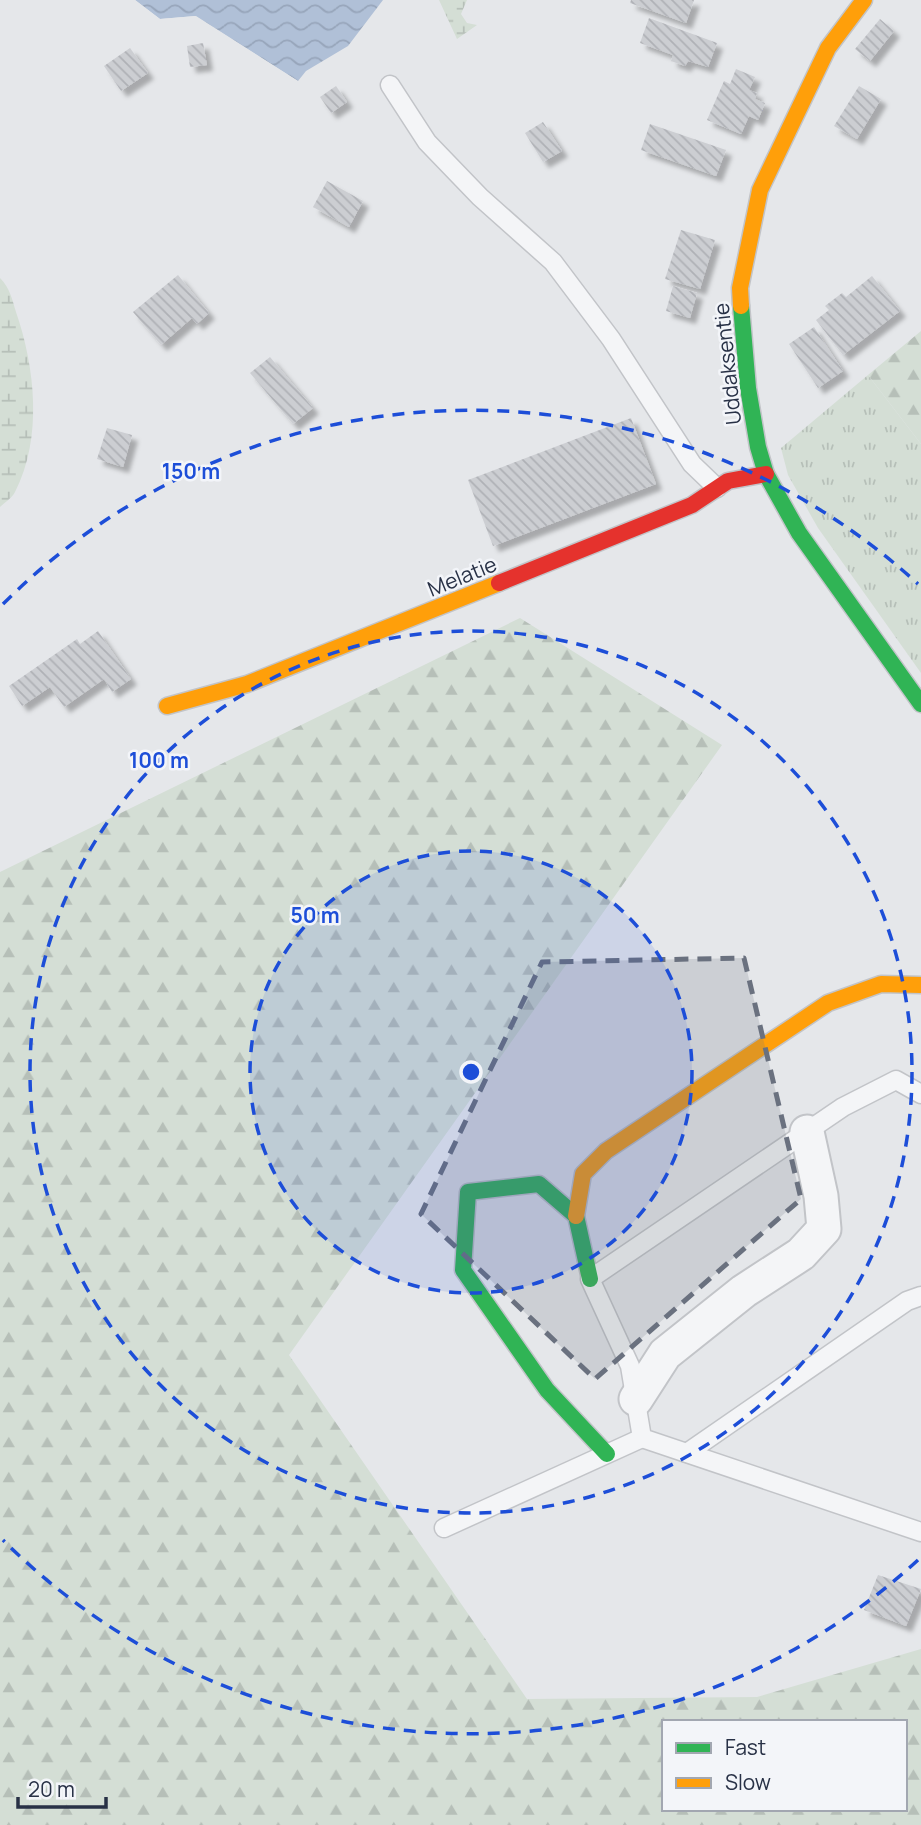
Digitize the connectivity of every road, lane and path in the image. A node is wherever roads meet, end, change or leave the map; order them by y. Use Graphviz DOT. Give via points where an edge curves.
graph roads {
  1 [pos="864,0"];
  2 [pos="390,85"];
  3 [pos="766,474"];
  4 [pos="717,488"];
  5 [pos="921,704"];
  6 [pos="167,706"];
  7 [pos="921,985"];
  8 [pos="921,1094"];
  9 [pos="807,1132"];
  10 [pos="576,1216"];
  11 [pos="590,1279"];
  12 [pos="921,1296"];
  13 [pos="636,1399"];
  14 [pos="642,1438"];
  15 [pos="687,1453"];
  16 [pos="607,1454"];
  17 [pos="444,1528"];
  18 [pos="921,1532"];
  1 -- 3 [label="street, Uddaksentie" via="828,48 778,149 749,237 740,288 742,337"];
  2 -- 4 [label="lane" via="427,142 480,197 554,262 611,339 692,464"];
  3 -- 4 [label="street, Melatie" via="728,481"];
  3 -- 5 [label="street, Uddaksentie" via="799,533"];
  4 -- 6 [label="street, Melatie" via="692,505 296,666"];
  7 -- 10 [label="street" via="881,984 828,1003 606,1151 583,1174"];
  8 -- 9 [label="lane" via="897,1080 843,1107"];
  9 -- 11 [label="lane"];
  9 -- 13 [label="street" via="824,1229 802,1254 744,1291 666,1354"];
  10 -- 11 [label="street"];
  10 -- 16 [label="street" via="539,1184 468,1192 463,1270 547,1390"];
  11 -- 13 [label="lane" via="630,1366"];
  12 -- 15 [label="lane" via="907,1301"];
  13 -- 14 [label="lane"];
  14 -- 15 [label="lane"];
  14 -- 16 [label="lane"];
  15 -- 18 [label="lane"];
  16 -- 17 [label="lane"];
}
